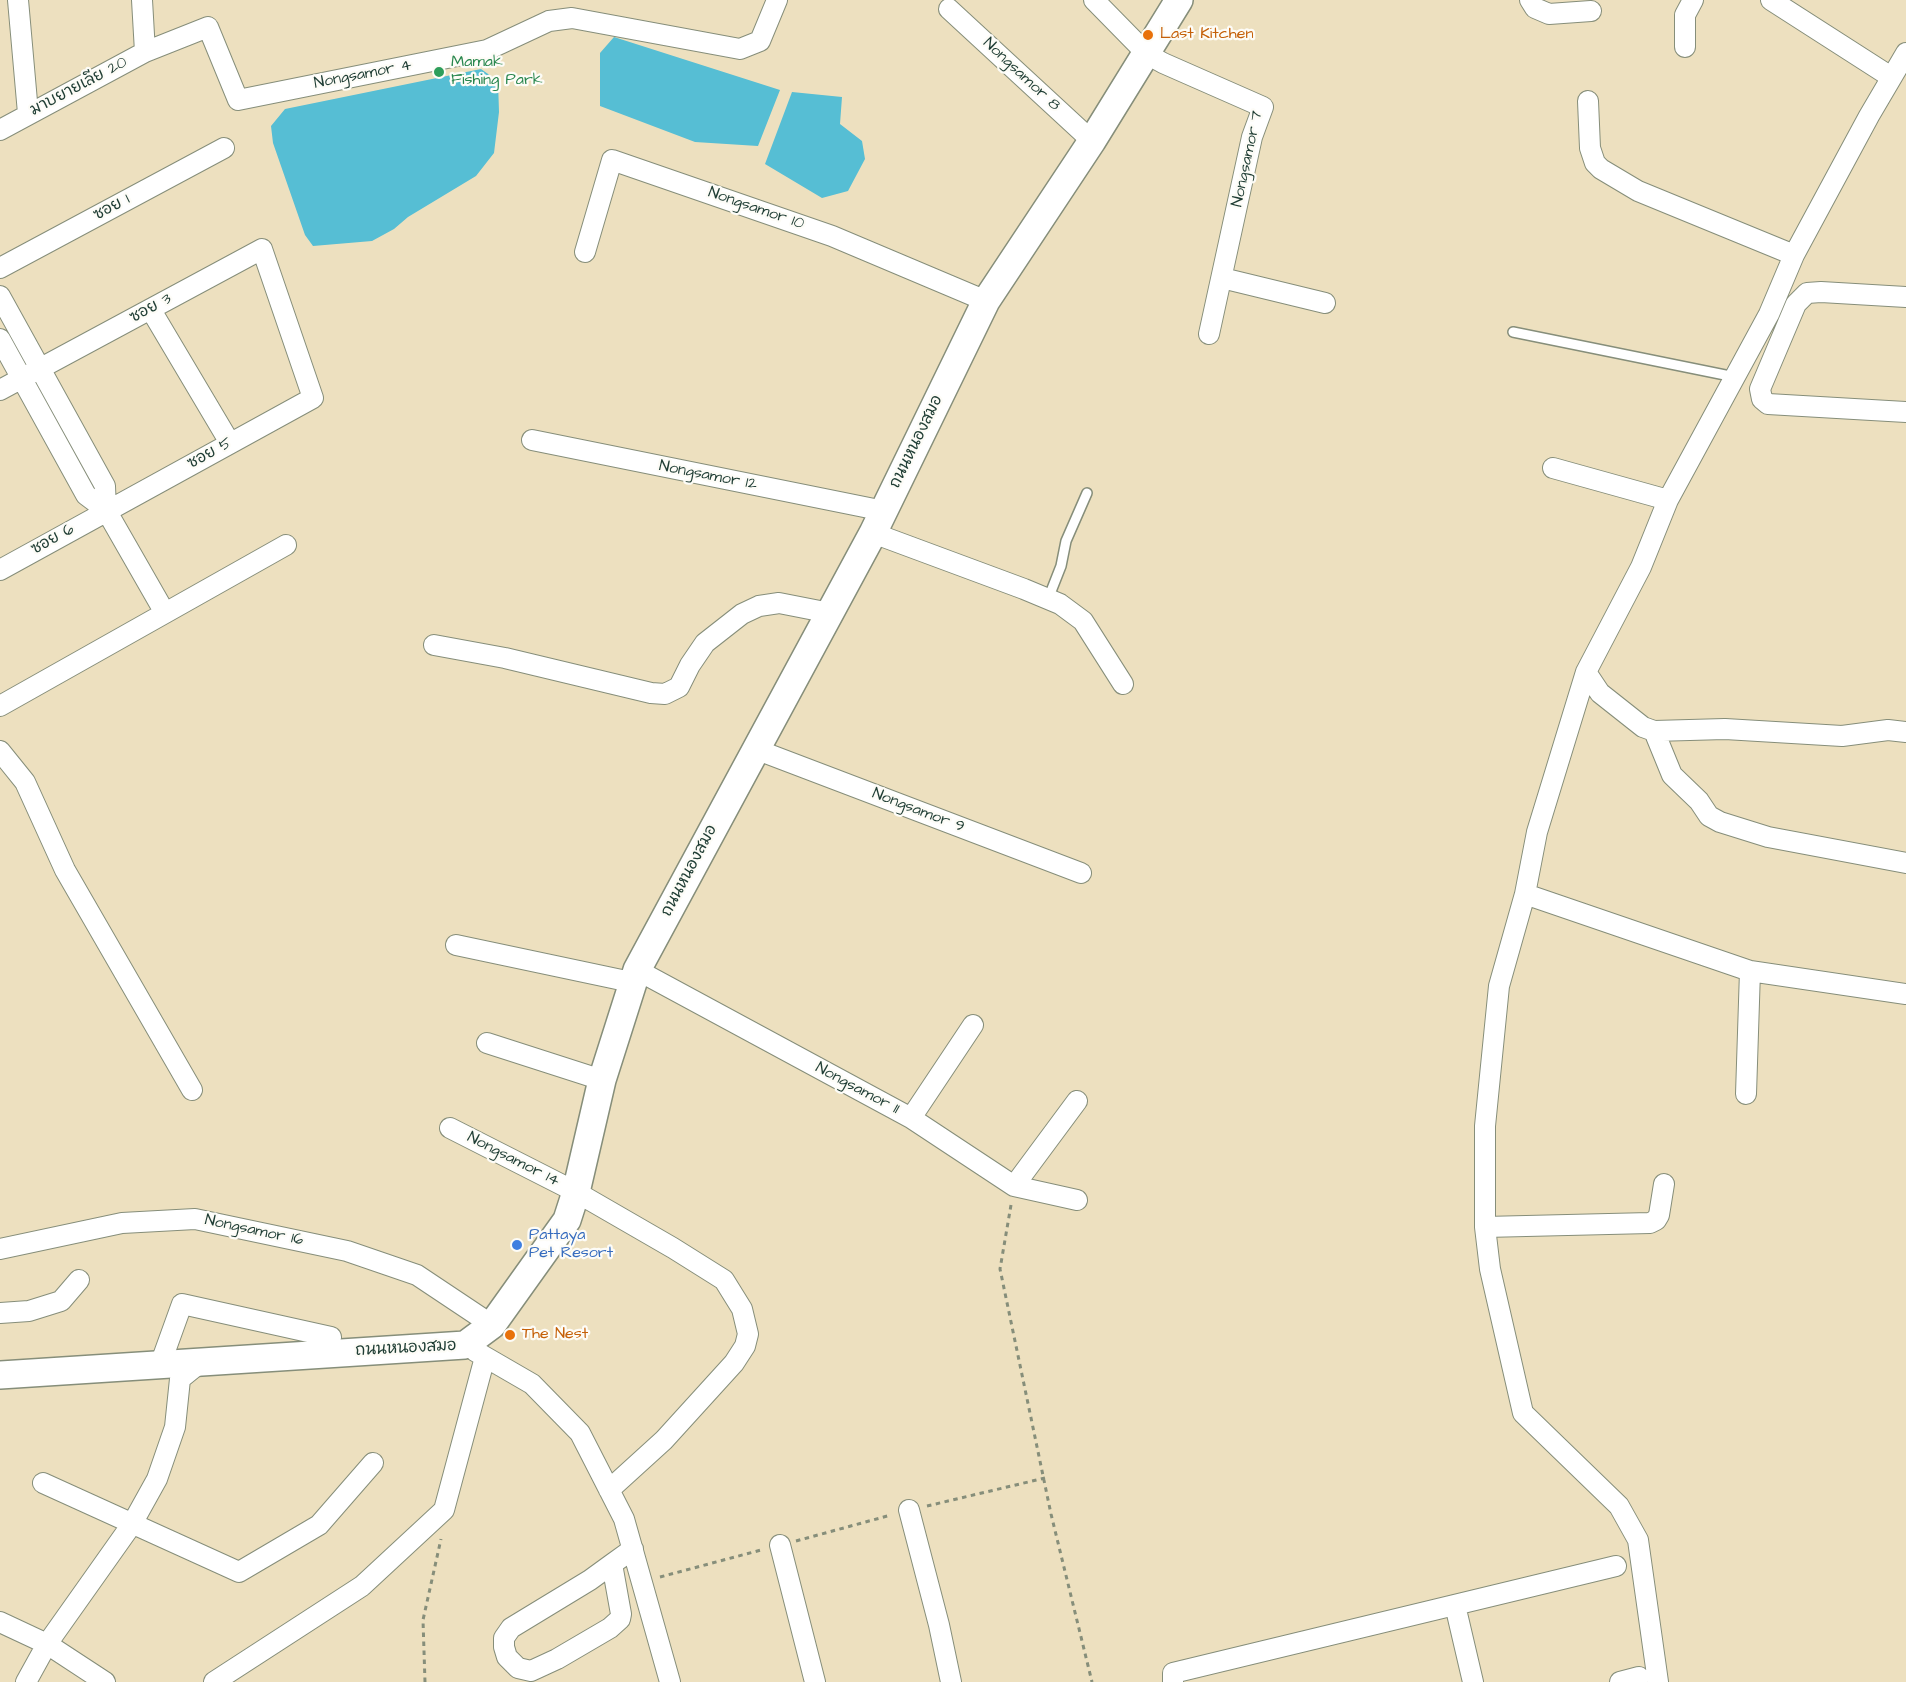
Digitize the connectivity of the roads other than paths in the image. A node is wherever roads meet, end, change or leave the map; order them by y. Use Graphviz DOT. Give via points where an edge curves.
graph roads {
  1 [pos="18,0"];
  2 [pos="142,0"];
  3 [pos="777,0"];
  4 [pos="1094,0"];
  5 [pos="1179,0"];
  6 [pos="1530,0"];
  7 [pos="1692,0"];
  8 [pos="1771,0"];
  9 [pos="949,9"];
  10 [pos="1591,11"];
  11 [pos="1685,47"];
  12 [pos="145,52"];
  13 [pos="1906,53"];
  14 [pos="1147,54"];
  15 [pos="1891,77"];
  16 [pos="1588,101"];
  17 [pos="28,113"];
  18 [pos="0,130"];
  19 [pos="1092,141"];
  20 [pos="224,148"];
  21 [pos="585,252"];
  22 [pos="1794,255"];
  23 [pos="0,268"];
  24 [pos="1222,278"];
  25 [pos="0,296"];
  26 [pos="1906,297"];
  27 [pos="986,301"];
  28 [pos="1325,303"];
  29 [pos="151,310"];
  30 [pos="1513,332"];
  31 [pos="1209,334"];
  32 [pos="0,339"];
  33 [pos="39,368"];
  34 [pos="1735,377"];
  35 [pos="21,378"];
  36 [pos="0,390"];
  37 [pos="313,398"];
  38 [pos="1906,412"];
  39 [pos="532,440"];
  40 [pos="230,443"];
  41 [pos="1552,468"];
  42 [pos="1088,493"];
  43 [pos="1668,500"];
  44 [pos="106,510"];
  45 [pos="878,522"];
  46 [pos="286,545"];
  47 [pos="0,570"];
  48 [pos="1048,599"];
  49 [pos="165,613"];
  50 [pos="830,613"];
  51 [pos="434,645"];
  52 [pos="1586,672"];
  53 [pos="1124,684"];
  54 [pos="0,706"];
  55 [pos="1654,731"];
  56 [pos="1906,732"];
  57 [pos="755,749"];
  58 [pos="0,751"];
  59 [pos="1906,863"];
  60 [pos="1081,873"];
  61 [pos="1525,894"];
  62 [pos="456,945"];
  63 [pos="1750,971"];
  64 [pos="634,976"];
  65 [pos="1906,994"];
  66 [pos="973,1025"];
  67 [pos="487,1043"];
  68 [pos="602,1080"];
  69 [pos="192,1090"];
  70 [pos="1746,1095"];
  71 [pos="1077,1101"];
  72 [pos="911,1118"];
  73 [pos="450,1128"];
  74 [pos="1664,1184"];
  75 [pos="1014,1186"];
  76 [pos="576,1192"];
  77 [pos="1077,1200"];
  78 [pos="1485,1227"];
  79 [pos="0,1249"];
  80 [pos="79,1280"];
  81 [pos="0,1313"];
  82 [pos="492,1325"];
  83 [pos="331,1337"];
  84 [pos="475,1351"];
  85 [pos="201,1362"];
  86 [pos="160,1365"];
  87 [pos="0,1375"];
  88 [pos="373,1463"];
  89 [pos="43,1483"];
  90 [pos="609,1490"];
  91 [pos="909,1510"];
  92 [pos="132,1524"];
  93 [pos="780,1545"];
  94 [pos="633,1549"];
  95 [pos="612,1564"];
  96 [pos="1616,1566"];
  97 [pos="1455,1605"];
  98 [pos="0,1622"];
  99 [pos="47,1644"];
  100 [pos="1639,1680"];
  101 [pos="26,1682"];
  102 [pos="105,1682"];
  103 [pos="214,1682"];
  104 [pos="670,1682"];
  105 [pos="815,1682"];
  106 [pos="951,1682"];
  107 [pos="1173,1682"];
  108 [pos="1473,1682"];
  1 -- 17 [label="street"];
  2 -- 12 [label="street, มาบยายเลีย 20"];
  3 -- 12 [label="street, Nongsamor 4" via="760,41 740,48 560,19 487,51 238,100 208,27"];
  4 -- 14 [label="street"];
  5 -- 14 [label="street, ถนนหนองสมอ"];
  6 -- 10 [label="street" via="1535,8 1549,14"];
  7 -- 11 [label="street" via="1685,15"];
  8 -- 15 [label="street"];
  9 -- 19 [label="street, Nongsamor 8"];
  12 -- 17 [label="street, มาบยายเลีย 20"];
  13 -- 15 [label="street"];
  14 -- 19 [label="street, ถนนหนองสมอ"];
  14 -- 24 [label="street, Nongsamor 7" via="1263,107 1252,137"];
  15 -- 22 [label="street"];
  16 -- 22 [label="street" via="1590,148 1601,169 1638,191"];
  17 -- 18 [label="street, มาบยายเลีย 20"];
  19 -- 27 [label="street, ถนนหนองสมอ"];
  20 -- 23 [label="street, ซอย 1"];
  21 -- 27 [label="street, Nongsamor 10" via="612,160 832,236"];
  22 -- 34 [label="street" via="1769,314"];
  24 -- 28 [label="street"];
  24 -- 31 [label="street, Nongsamor 7"];
  25 -- 33 [label="street"];
  26 -- 38 [label="street" via="1807,293 1796,304 1760,388 1762,399 1768,404"];
  27 -- 45 [label="street, ถนนหนองสมอ"];
  29 -- 33 [label="street, ซอย 3"];
  29 -- 37 [label="street, ซอย 3" via="262,249"];
  29 -- 40 [label="street"];
  30 -- 34 [label="lane"];
  32 -- 35 [label="street"];
  33 -- 35 [label="street, ซอย 3"];
  33 -- 44 [label="street" via="105,486"];
  34 -- 43 [label="street"];
  35 -- 36 [label="street, ซอย 3"];
  35 -- 44 [label="street" via="86,495"];
  37 -- 40 [label="street, ซอย 5"];
  39 -- 45 [label="street, Nongsamor 12"];
  40 -- 44 [label="street, ซอย 5"];
  41 -- 43 [label="street"];
  42 -- 48 [label="lane" via="1066,541"];
  43 -- 52 [label="street" via="1641,567"];
  44 -- 47 [label="street, ซอย 6"];
  44 -- 49 [label="street"];
  45 -- 48 [label="street, Nongsamor 12"];
  45 -- 50 [label="street, ถนนหนองสมอ"];
  46 -- 49 [label="street"];
  48 -- 53 [label="street, Nongsamor 12" via="1083,621"];
  49 -- 54 [label="street"];
  50 -- 51 [label="street" via="779,603 742,614 705,643 679,687 665,694"];
  50 -- 57 [label="street, ถนนหนองสมอ"];
  52 -- 55 [label="street" via="1599,693"];
  52 -- 61 [label="street" via="1537,832"];
  55 -- 56 [label="street" via="1725,729 1842,736 1888,730"];
  55 -- 59 [label="street" via="1672,775 1709,816 1720,822 1768,837"];
  57 -- 60 [label="street, Nongsamor 9"];
  57 -- 64 [label="street, ถนนหนองสมอ"];
  58 -- 69 [label="street" via="25,782 65,870"];
  61 -- 63 [label="street"];
  61 -- 78 [label="street" via="1499,986 1485,1126"];
  62 -- 64 [label="street, Nongsamor 11"];
  63 -- 65 [label="street"];
  63 -- 70 [label="street"];
  64 -- 68 [label="street, ถนนหนองสมอ"];
  64 -- 72 [label="street, Nongsamor 11"];
  66 -- 72 [label="street"];
  67 -- 68 [label="street"];
  68 -- 76 [label="street, ถนนหนองสมอ"];
  71 -- 75 [label="street"];
  72 -- 75 [label="street, Nongsamor 11"];
  73 -- 76 [label="street, Nongsamor 14"];
  74 -- 78 [label="street" via="1659,1215 1650,1223"];
  75 -- 77 [label="street, Nongsamor 11"];
  76 -- 82 [label="street, ถนนหนองสมอ" via="567,1220"];
  76 -- 90 [label="street, Nongsamor 14" via="724,1280 742,1309 748,1334 734,1363 664,1440"];
  78 -- 100 [label="street" via="1490,1269 1523,1413 1619,1506 1638,1540"];
  79 -- 82 [label="street, Nongsamor 16" via="122,1223 195,1219 347,1251 417,1275"];
  80 -- 81 [label="street" via="61,1301 29,1311"];
  82 -- 84 [label="street, ถนนหนองสมอ"];
  83 -- 86 [label="street" via="182,1304"];
  84 -- 85 [label="street, ถนนหนองสมอ" via="336,1352"];
  84 -- 90 [label="street" via="532,1384 580,1433"];
  84 -- 103 [label="street" via="444,1510 362,1586"];
  85 -- 86 [label="street, ถนนหนองสมอ"];
  85 -- 92 [label="street" via="180,1379 175,1427 157,1479"];
  86 -- 87 [label="street, ถนนหนองสมอ"];
  88 -- 92 [label="street" via="319,1525 238,1572"];
  89 -- 92 [label="street"];
  90 -- 94 [label="street"];
  91 -- 106 [label="street"];
  92 -- 99 [label="street"];
  93 -- 105 [label="street"];
  94 -- 95 [label="street"];
  94 -- 104 [label="street"];
  95 -- 95 [label="street" via="511,1628 504,1638 507,1657 518,1668 531,1671 610,1628 621,1614"];
  96 -- 97 [label="street"];
  97 -- 107 [label="street" via="1173,1673"];
  97 -- 108 [label="street"];
  98 -- 99 [label="street"];
  99 -- 101 [label="street"];
  99 -- 102 [label="street"];
}
